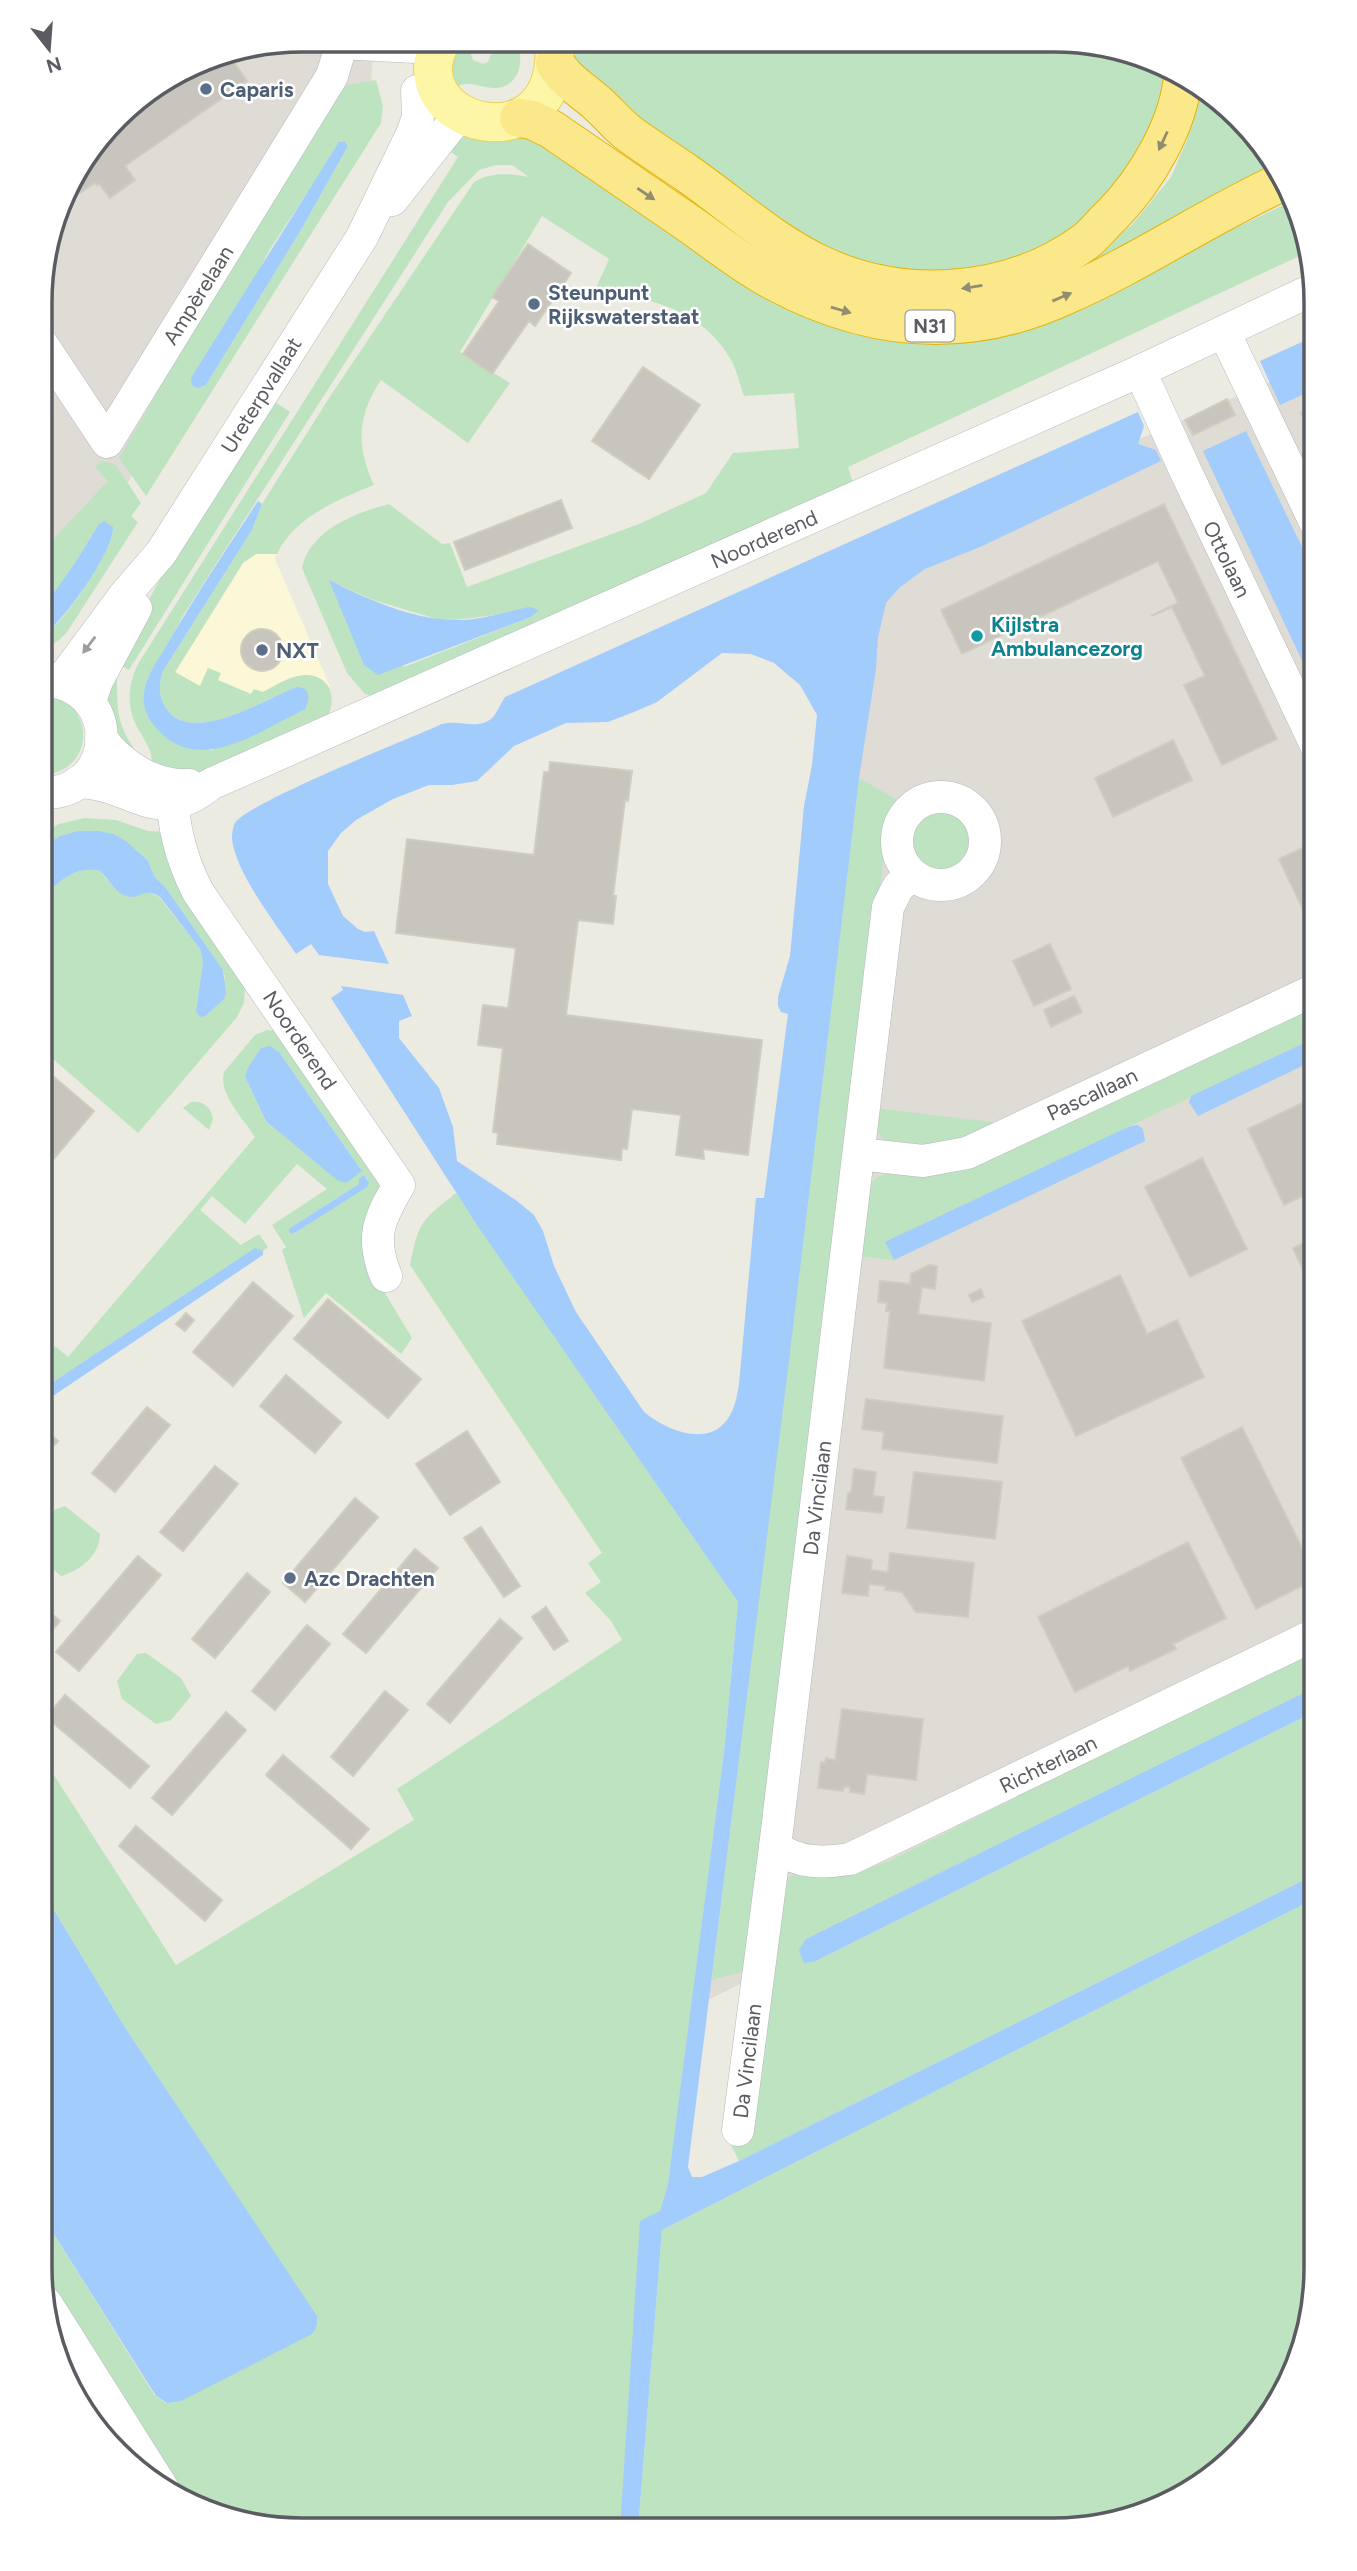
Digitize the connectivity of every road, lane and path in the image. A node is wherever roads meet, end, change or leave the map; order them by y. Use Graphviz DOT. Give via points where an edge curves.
graph roads {
  1 [pos="338,53"];
  2 [pos="403,53"];
  3 [pos="425,57"];
  4 [pos="546,59"];
  5 [pos="1180,87"];
  6 [pos="460,114"];
  7 [pos="519,118"];
  8 [pos="1275,185"];
  9 [pos="362,237"];
  10 [pos="1304,294"];
  11 [pos="1224,332"];
  12 [pos="52,359"];
  13 [pos="1140,371"];
  14 [pos="1304,499"];
  15 [pos="161,552"];
  16 [pos="52,679"];
  17 [pos="52,681"];
  18 [pos="90,701"];
  19 [pos="1304,720"];
  20 [pos="101,738"];
  21 [pos="78,782"];
  22 [pos="52,792"];
  23 [pos="171,794"];
  24 [pos="912,875"];
  25 [pos="1304,995"];
  26 [pos="859,1154"];
  27 [pos="386,1276"];
  28 [pos="1304,1640"];
  29 [pos="775,1847"];
  30 [pos="738,2130"];
  31 [pos="59,2324"];
  32 [pos="148,2466"];
  1 -- 12 [label="street, Ampèrelaan" via="332,76 107,442"];
  2 -- 3 [label="street, Ampèrelaan"];
  3 -- 6 [label="main road" via="440,94"];
  3 -- 9 [label="street, Ureterpvallaat" via="418,117"];
  5 -- 4 [label="highway, N31, one-way" via="1170,125 1150,168 1087,240 1007,281 914,289 865,280 820,264 772,237 626,131"];
  4 -- 6 [label="main road" via="515,97 495,104 472,103"];
  4 -- 7 [label="main road" via="540,103"];
  6 -- 7 [label="main road" via="494,124"];
  6 -- 9 [label="street, Ureterpvallaat"];
  7 -- 8 [label="highway, N31, one-way" via="551,129 772,280 819,304 884,322 941,327 1017,314 1062,297"];
  9 -- 15 [label="street, Ureterpvallaat"];
  10 -- 11 [label="street, Noorderend"];
  11 -- 13 [label="street, Noorderend"];
  11 -- 14 [label="street"];
  13 -- 19 [label="street, Ottolaan"];
  13 -- 23 [label="street, Noorderend" via="211,784 197,796"];
  15 -- 16 [label="street, Ureterpvallaat, one-way" via="67,673"];
  15 -- 18 [label="street, Ureterpvallaat"];
  17 -- 18 [label="street" via="74,687"];
  18 -- 20 [label="street" via="98,715"];
  20 -- 21 [label="street" via="94,766"];
  20 -- 23 [label="street" via="114,756"];
  21 -- 22 [label="street"];
  21 -- 23 [label="street, Noorderend" via="110,786 155,804"];
  23 -- 27 [label="street, Noorderend" via="179,850 198,892 399,1185 381,1218 376,1239"];
  24 -- 26 [label="street, Da Vincilaan" via="898,887 888,907"];
  25 -- 26 [label="street, Pascallaan" via="967,1153 923,1161"];
  26 -- 29 [label="street, Da Vincilaan"];
  28 -- 29 [label="street, Richterlaan" via="850,1859 804,1861"];
  29 -- 30 [label="street, Da Vincilaan"];
  31 -- 32 [label="street"];
}
